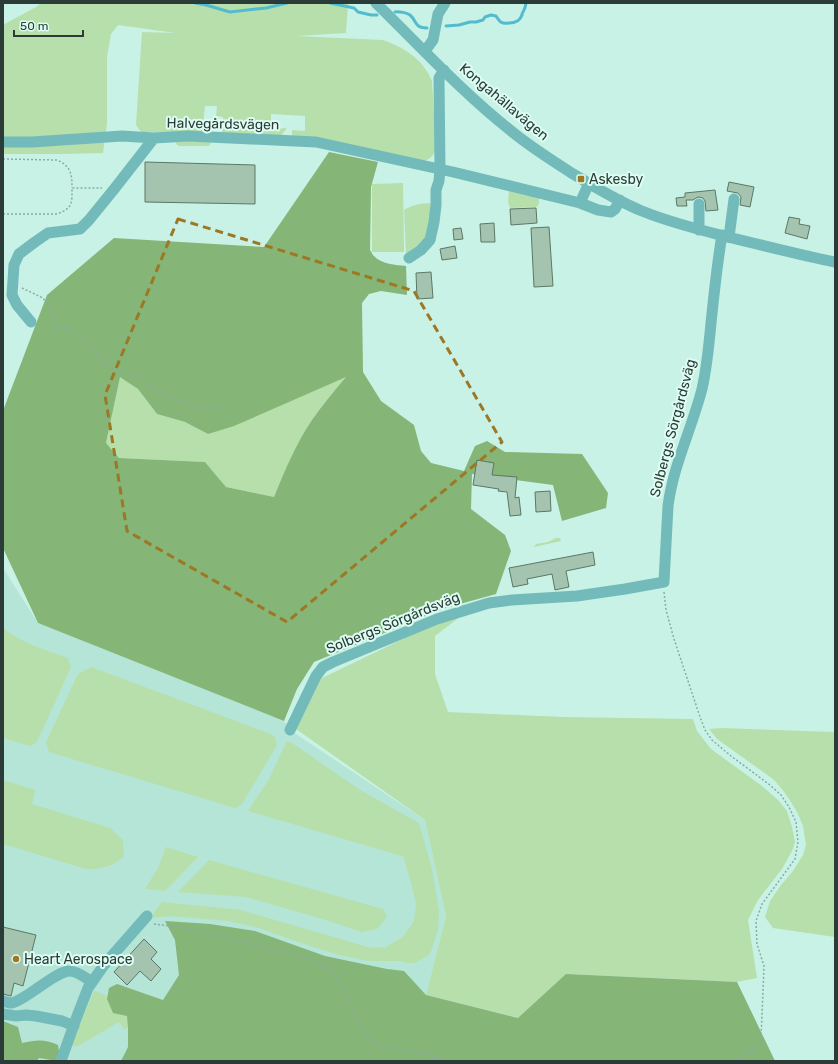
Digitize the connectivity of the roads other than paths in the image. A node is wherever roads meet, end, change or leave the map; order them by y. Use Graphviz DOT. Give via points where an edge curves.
graph roads {
  1 [pos="376,3"];
  2 [pos="445,3"];
  3 [pos="425,51"];
  4 [pos="444,70"];
  5 [pos="154,138"];
  6 [pos="3,142"];
  7 [pos="440,169"];
  8 [pos="589,183"];
  9 [pos="734,199"];
  10 [pos="620,200"];
  11 [pos="580,202"];
  12 [pos="699,204"];
  13 [pos="699,230"];
  14 [pos="725,236"];
  15 [pos="409,258"];
  16 [pos="835,262"];
  17 [pos="31,322"];
  18 [pos="290,730"];
  19 [pos="147,916"];
  20 [pos="92,982"];
  21 [pos="3,1002"];
  22 [pos="3,1014"];
  23 [pos="74,1026"];
  24 [pos="62,1061"];
  1 -- 3 [label="street, Kongahällavägen"];
  2 -- 3 [label="street" via="435,23 433,40"];
  3 -- 4 [label="street, Kongahällavägen"];
  4 -- 7 [label="street" via="438,78"];
  4 -- 8 [label="street, Kongahällavägen" via="510,131"];
  5 -- 6 [label="street, Halvegårdsvägen" via="122,136"];
  5 -- 7 [label="street, Halvegårdsvägen" via="188,136 316,142"];
  5 -- 17 [label="street" via="80,229 48,233 19,254 14,265 12,296"];
  7 -- 11 [label="street, Halvegårdsvägen"];
  7 -- 15 [label="street" via="430,240"];
  8 -- 10 [label="street, Kongahällavägen"];
  8 -- 11 [label="street"];
  9 -- 14 [label="street, Solbergs Sörgårdsväg"];
  10 -- 11 [label="street, Halvegårdsvägen" via="611,212 598,210"];
  10 -- 13 [label="street, Kongahällavägen" via="641,211"];
  12 -- 13 [label="street"];
  13 -- 14 [label="street, Kongahällavägen"];
  14 -- 16 [label="street, Kongahällavägen"];
  14 -- 18 [label="street, Solbergs Sörgårdsväg" via="716,274 702,389 669,495 664,582 577,596 489,603 437,619 323,667 316,676"];
  19 -- 20 [label="street"];
  20 -- 21 [label="street" via="69,971 19,1000"];
  20 -- 23 [label="street"];
  22 -- 23 [label="street" via="36,1016"];
  23 -- 24 [label="street"];
}
